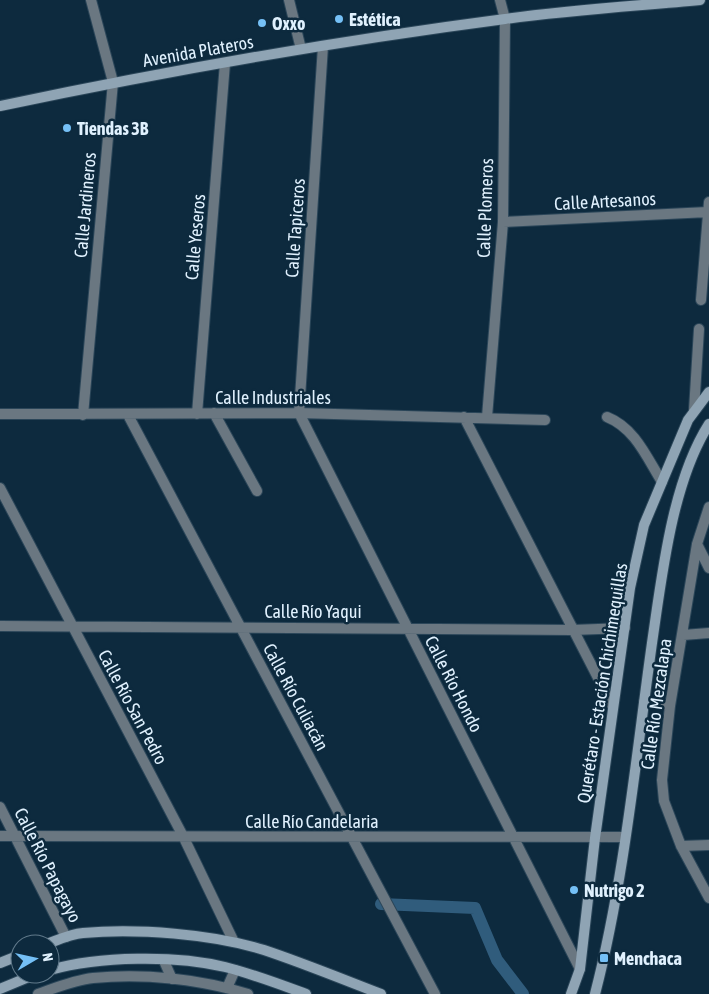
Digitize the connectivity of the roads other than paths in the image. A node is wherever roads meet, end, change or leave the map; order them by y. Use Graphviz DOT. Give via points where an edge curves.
graph roads {
  1 [pos="91,0"];
  2 [pos="288,0"];
  3 [pos="500,0"];
  4 [pos="700,0"];
  5 [pos="506,19"];
  6 [pos="323,46"];
  7 [pos="301,50"];
  8 [pos="225,63"];
  9 [pos="113,82"];
  10 [pos="0,106"];
  11 [pos="709,202"];
  12 [pos="708,212"];
  13 [pos="503,222"];
  14 [pos="701,300"];
  15 [pos="699,329"];
  16 [pos="709,392"];
  17 [pos="694,410"];
  18 [pos="214,413"];
  19 [pos="299,413"];
  20 [pos="0,414"];
  21 [pos="197,414"];
  22 [pos="83,415"];
  23 [pos="128,415"];
  24 [pos="464,417"];
  25 [pos="487,417"];
  26 [pos="607,417"];
  27 [pos="546,420"];
  28 [pos="709,424"];
  29 [pos="662,482"];
  30 [pos="0,488"];
  31 [pos="257,491"];
  32 [pos="709,507"];
  33 [pos="697,544"];
  34 [pos="709,568"];
  35 [pos="0,626"];
  36 [pos="72,627"];
  37 [pos="240,627"];
  38 [pos="406,627"];
  39 [pos="625,628"];
  40 [pos="572,630"];
  41 [pos="709,633"];
  42 [pos="683,635"];
  43 [pos="644,702"];
  44 [pos="670,706"];
  45 [pos="614,707"];
  46 [pos="0,807"];
  47 [pos="0,836"];
  48 [pos="16,836"];
  49 [pos="183,836"];
  50 [pos="624,837"];
  51 [pos="352,838"];
  52 [pos="515,838"];
  53 [pos="595,838"];
  54 [pos="709,845"];
  55 [pos="682,846"];
  56 [pos="709,898"];
  57 [pos="66,937"];
  58 [pos="60,939"];
  59 [pos="234,942"];
  60 [pos="164,961"];
  61 [pos="60,968"];
  62 [pos="580,969"];
  63 [pos="235,970"];
  64 [pos="172,979"];
  65 [pos="12,984"];
  66 [pos="227,988"];
  67 [pos="0,989"];
  68 [pos="38,994"];
  69 [pos="248,994"];
  70 [pos="306,994"];
  71 [pos="381,994"];
  72 [pos="435,994"];
  73 [pos="571,994"];
  74 [pos="595,994"];
  1 -- 9 [label="street, Calle Jardineros"];
  2 -- 7 [label="street"];
  3 -- 5 [label="street, Calle Plomeros"];
  4 -- 5 [label="main road, Avenida Plateros"];
  5 -- 6 [label="main road, Avenida Plateros"];
  5 -- 13 [label="street, Calle Plomeros"];
  6 -- 7 [label="main road, Avenida Plateros"];
  6 -- 19 [label="street, Calle Tapiceros"];
  7 -- 8 [label="main road, Avenida Plateros"];
  8 -- 9 [label="main road, Avenida Plateros"];
  8 -- 21 [label="street, Calle Yeseros"];
  9 -- 10 [label="main road, Avenida Plateros"];
  9 -- 22 [label="street, Calle Jardineros"];
  11 -- 12 [label="street"];
  12 -- 13 [label="street, Calle Artesanos"];
  12 -- 14 [label="street"];
  13 -- 25 [label="street, Calle Plomeros"];
  15 -- 17 [label="street"];
  16 -- 17 [label="main road, Querétaro - Estación Chichimequillas"];
  17 -- 29 [label="main road, Querétaro - Estación Chichimequillas"];
  18 -- 19 [label="street, Calle Industriales"];
  18 -- 21 [label="street, Calle Industriales"];
  18 -- 31 [label="street"];
  19 -- 24 [label="street, Calle Industriales"];
  19 -- 38 [label="street, Calle Río Hondo"];
  20 -- 22 [label="street, Calle Industriales"];
  21 -- 23 [label="street, Calle Industriales"];
  22 -- 23 [label="street, Calle Industriales"];
  23 -- 37 [label="street, Calle Río Culiacán"];
  24 -- 25 [label="street, Calle Industriales"];
  24 -- 40 [label="street"];
  25 -- 27 [label="street, Calle Industriales"];
  26 -- 29 [label="street" via="621,423 636,439"];
  28 -- 43 [label="main road" via="696,445 680,490"];
  29 -- 39 [label="main road, Querétaro - Estación Chichimequillas" via="644,525"];
  30 -- 36 [label="street, Calle Río San Pedro"];
  32 -- 33 [label="street, Calle Río Mezcalapa"];
  33 -- 34 [label="street"];
  33 -- 42 [label="street, Calle Río Mezcalapa"];
  35 -- 36 [label="street, Calle Río Yaqui"];
  36 -- 37 [label="street, Calle Río Yaqui"];
  36 -- 49 [label="street, Calle Río San Pedro"];
  37 -- 38 [label="street, Calle Río Yaqui"];
  37 -- 51 [label="street, Calle Río Culiacán"];
  38 -- 40 [label="street, Calle Río Yaqui"];
  38 -- 52 [label="street, Calle Río Hondo"];
  39 -- 40 [label="street, Calle Río Yaqui"];
  39 -- 45 [label="main road, Querétaro - Estación Chichimequillas"];
  40 -- 45 [label="street"];
  41 -- 42 [label="street"];
  42 -- 44 [label="street, Calle Río Mezcalapa"];
  43 -- 44 [label="street"];
  43 -- 50 [label="main road"];
  44 -- 55 [label="street, Calle Río Mezcalapa" via="662,780 664,801"];
  45 -- 53 [label="main road, Querétaro - Estación Chichimequillas"];
  46 -- 48 [label="street, Calle Río Papagayo"];
  47 -- 48 [label="street, Calle Río Candelaria"];
  48 -- 49 [label="street, Calle Río Candelaria"];
  48 -- 57 [label="street, Calle Río Papagayo"];
  49 -- 51 [label="street, Calle Río Candelaria"];
  49 -- 59 [label="street, Calle Río San Pedro"];
  50 -- 53 [label="street, Calle Río Candelaria"];
  50 -- 74 [label="main road"];
  51 -- 52 [label="street, Calle Río Candelaria"];
  51 -- 72 [label="street, Calle Río Culiacán"];
  52 -- 53 [label="street, Calle Río Candelaria"];
  52 -- 62 [label="street, Calle Río Hondo"];
  53 -- 62 [label="main road, Querétaro - Estación Chichimequillas"];
  54 -- 55 [label="street"];
  55 -- 56 [label="street, Calle Río Mezcalapa"];
  57 -- 58 [label="main road"];
  57 -- 59 [label="main road" via="82,933 168,934"];
  59 -- 71 [label="main road"];
  60 -- 61 [label="main road" via="112,960"];
  60 -- 63 [label="main road" via="208,964"];
  60 -- 64 [label="street"];
  62 -- 73 [label="main road, Querétaro - Estación Chichimequillas"];
  63 -- 66 [label="street"];
  63 -- 70 [label="main road"];
  64 -- 66 [label="street"];
  64 -- 68 [label="street" via="91,978"];
  65 -- 67 [label="main road"];
  66 -- 69 [label="street"];
}
